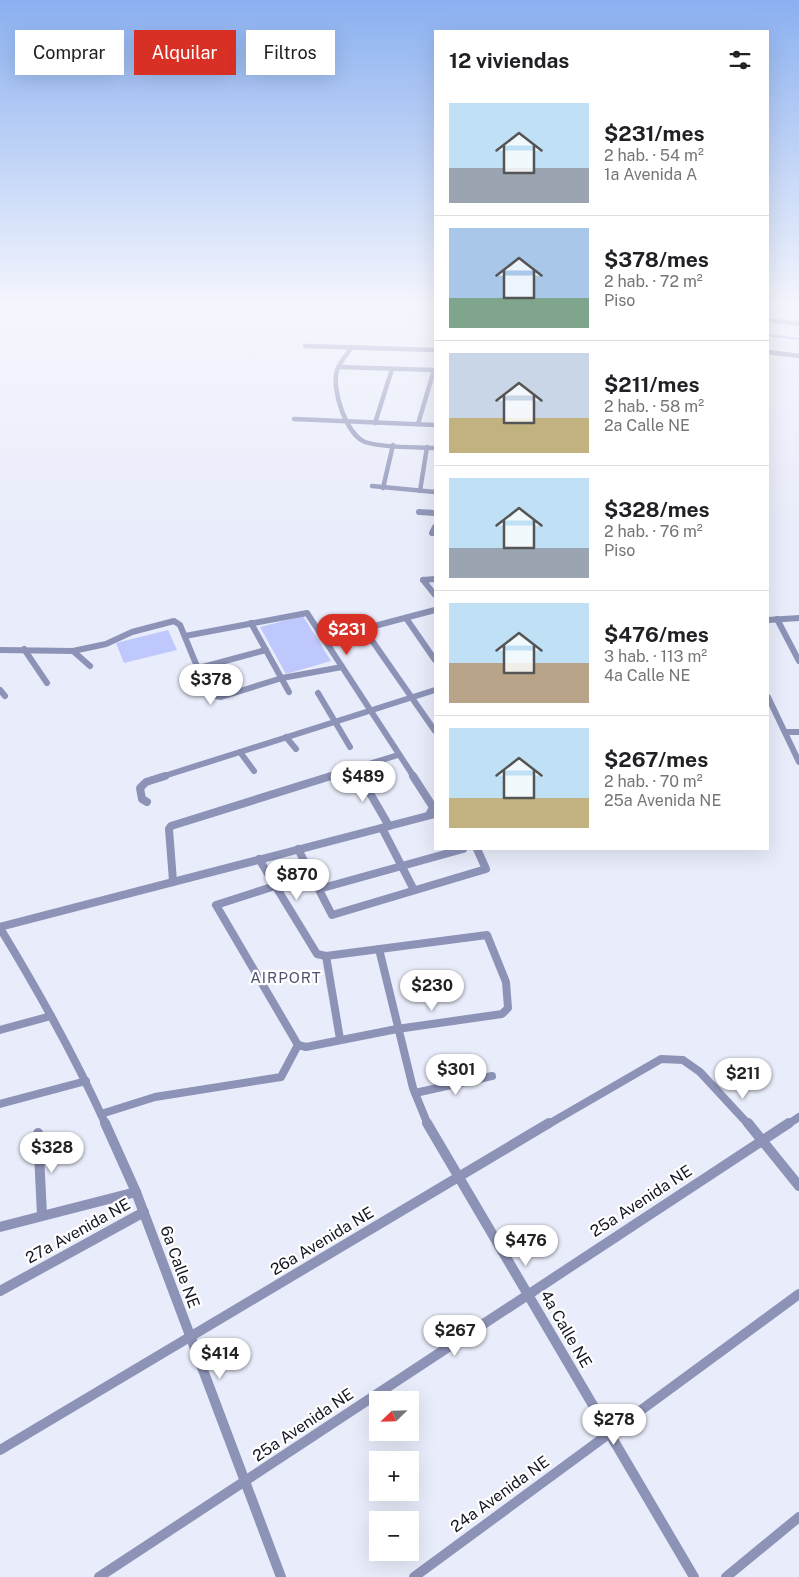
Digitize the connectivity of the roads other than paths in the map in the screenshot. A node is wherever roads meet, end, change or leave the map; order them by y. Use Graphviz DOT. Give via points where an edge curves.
graph roads {
  1 [pos="337,380"];
  2 [pos="389,380"];
  3 [pos="431,380"];
  4 [pos="294,419"];
  5 [pos="346,421"];
  6 [pos="375,423"];
  7 [pos="418,424"];
  8 [pos="434,425"];
  9 [pos="393,445"];
  10 [pos="427,447"];
  11 [pos="434,448"];
  12 [pos="372,486"];
  13 [pos="383,488"];
  14 [pos="420,491"];
  15 [pos="434,492"];
  16 [pos="419,512"];
  17 [pos="434,513"];
  18 [pos="434,579"];
  19 [pos="434,595"];
  20 [pos="434,610"];
  21 [pos="406,618"];
  22 [pos="799,618"];
  23 [pos="777,619"];
  24 [pos="769,620"];
  25 [pos="251,623"];
  26 [pos="364,629"];
  27 [pos="185,636"];
  28 [pos="325,639"];
  29 [pos="24,649"];
  30 [pos="0,650"];
  31 [pos="266,650"];
  32 [pos="73,651"];
  33 [pos="434,659"];
  34 [pos="799,661"];
  35 [pos="90,666"];
  36 [pos="342,667"];
  37 [pos="199,668"];
  38 [pos="282,678"];
  39 [pos="47,683"];
  40 [pos="0,690"];
  41 [pos="434,690"];
  42 [pos="289,692"];
  43 [pos="318,693"];
  44 [pos="5,696"];
  45 [pos="412,697"];
  46 [pos="769,699"];
  47 [pos="369,711"];
  48 [pos="335,722"];
  49 [pos="434,730"];
  50 [pos="785,732"];
  51 [pos="799,732"];
  52 [pos="286,738"];
  53 [pos="350,747"];
  54 [pos="296,749"];
  55 [pos="240,752"];
  56 [pos="398,755"];
  57 [pos="799,762"];
  58 [pos="356,769"];
  59 [pos="254,771"];
  60 [pos="147,802"];
  61 [pos="432,815"];
  62 [pos="385,827"];
  63 [pos="298,849"];
  64 [pos="459,850"];
  65 [pos="477,850"];
  66 [pos="259,859"];
  67 [pos="402,866"];
  68 [pos="173,881"];
  69 [pos="275,886"];
  70 [pos="319,889"];
  71 [pos="414,890"];
  72 [pos="0,928"];
  73 [pos="3,938"];
  74 [pos="379,949"];
  75 [pos="326,956"];
  76 [pos="51,1016"];
  77 [pos="397,1029"];
  78 [pos="0,1030"];
  79 [pos="340,1039"];
  80 [pos="298,1045"];
  81 [pos="492,1076"];
  82 [pos="86,1081"];
  83 [pos="415,1093"];
  84 [pos="0,1104"];
  85 [pos="101,1114"];
  86 [pos="799,1117"];
  87 [pos="38,1133"];
  88 [pos="762,1139"];
  89 [pos="457,1178"];
  90 [pos="799,1186"];
  91 [pos="136,1192"];
  92 [pos="144,1212"];
  93 [pos="42,1216"];
  94 [pos="0,1227"];
  95 [pos="0,1291"];
  96 [pos="528,1294"];
  97 [pos="799,1294"];
  98 [pos="190,1338"];
  99 [pos="610,1434"];
  100 [pos="0,1450"];
  101 [pos="246,1480"];
  102 [pos="799,1516"];
  103 [pos="99,1577"];
  104 [pos="281,1577"];
  105 [pos="414,1577"];
  106 [pos="694,1577"];
  107 [pos="726,1577"];
  1 -- 5 [label="street"];
  2 -- 6 [label="street"];
  3 -- 7 [label="street"];
  4 -- 5 [label="street"];
  5 -- 6 [label="street"];
  5 -- 9 [label="street" via="362,442"];
  6 -- 7 [label="street"];
  7 -- 8 [label="street"];
  9 -- 10 [label="street"];
  9 -- 13 [label="street"];
  10 -- 11 [label="street"];
  10 -- 14 [label="street"];
  12 -- 13 [label="street"];
  13 -- 14 [label="street"];
  14 -- 15 [label="street"];
  16 -- 17 [label="street"];
  18 -- 19 [label="street" via="423,580"];
  20 -- 21 [label="street"];
  21 -- 26 [label="street"];
  21 -- 33 [label="street"];
  22 -- 23 [label="street"];
  23 -- 24 [label="street"];
  23 -- 34 [label="street"];
  25 -- 27 [label="street"];
  25 -- 28 [label="street" via="307,613"];
  25 -- 31 [label="street"];
  26 -- 28 [label="street"];
  26 -- 45 [label="street"];
  27 -- 32 [label="street" via="180,625 174,621 165,622 106,644"];
  27 -- 37 [label="street"];
  28 -- 36 [label="street"];
  29 -- 30 [label="street"];
  29 -- 32 [label="street"];
  29 -- 39 [label="street"];
  31 -- 37 [label="street"];
  31 -- 38 [label="street"];
  32 -- 35 [label="street"];
  36 -- 38 [label="street"];
  36 -- 47 [label="street"];
  37 -- 38 [label="street" via="215,696 221,698"];
  38 -- 42 [label="street"];
  40 -- 44 [label="street"];
  41 -- 45 [label="street"];
  43 -- 48 [label="street"];
  45 -- 47 [label="street"];
  45 -- 49 [label="street"];
  46 -- 50 [label="street"];
  47 -- 48 [label="street"];
  47 -- 56 [label="street"];
  48 -- 52 [label="street"];
  48 -- 53 [label="street"];
  50 -- 51 [label="street"];
  50 -- 57 [label="street"];
  52 -- 54 [label="street"];
  52 -- 55 [label="street"];
  55 -- 59 [label="street"];
  55 -- 60 [label="street" via="146,782 140,788 142,799"];
  56 -- 58 [label="street"];
  56 -- 61 [label="street" via="433,807"];
  58 -- 62 [label="street"];
  58 -- 68 [label="street" via="171,826"];
  61 -- 62 [label="street"];
  62 -- 63 [label="street"];
  62 -- 67 [label="street"];
  63 -- 66 [label="street"];
  63 -- 70 [label="street"];
  64 -- 67 [label="street"];
  65 -- 71 [label="street" via="486,869"];
  66 -- 68 [label="street"];
  66 -- 69 [label="street"];
  67 -- 70 [label="street"];
  67 -- 71 [label="street"];
  68 -- 72 [label="street"];
  69 -- 75 [label="street" via="317,954"];
  69 -- 80 [label="street" via="216,905"];
  70 -- 71 [label="street" via="332,915"];
  72 -- 73 [label="street, 6a Calle NE"];
  73 -- 76 [label="street, 6a Calle NE"];
  74 -- 75 [label="street"];
  74 -- 77 [label="street, 4a Calle NE"];
  74 -- 77 [label="street" via="487,935 494,945 510,997 508,1008 502,1014"];
  75 -- 79 [label="street"];
  76 -- 78 [label="street"];
  76 -- 82 [label="street, 6a Calle NE"];
  77 -- 79 [label="street"];
  77 -- 83 [label="street, 4a Calle NE"];
  79 -- 80 [label="street" via="306,1047"];
  80 -- 85 [label="street" via="281,1077 155,1096"];
  81 -- 83 [label="street"];
  82 -- 84 [label="street"];
  82 -- 85 [label="street, 6a Calle NE"];
  83 -- 89 [label="street, 4a Calle NE" via="430,1130"];
  85 -- 91 [label="street, 6a Calle NE"];
  86 -- 88 [label="street, 25a Avenida NE"];
  87 -- 93 [label="street"];
  88 -- 89 [label="street, 26a Avenida NE" via="700,1072 683,1060 661,1059"];
  88 -- 90 [label="street"];
  88 -- 96 [label="street, 25a Avenida NE"];
  89 -- 96 [label="street, 4a Calle NE"];
  89 -- 98 [label="street, 26a Avenida NE"];
  91 -- 92 [label="street, 6a Calle NE"];
  91 -- 93 [label="street"];
  92 -- 95 [label="street, 27a Avenida NE"];
  92 -- 98 [label="street, 6a Calle NE"];
  93 -- 94 [label="street"];
  96 -- 99 [label="street, 4a Calle NE"];
  96 -- 101 [label="street, 25a Avenida NE"];
  97 -- 99 [label="street, 24a Avenida NE"];
  98 -- 100 [label="street, 26a Avenida NE"];
  98 -- 101 [label="street, 6a Calle NE"];
  99 -- 105 [label="street, 24a Avenida NE"];
  99 -- 106 [label="street, 4a Calle NE"];
  101 -- 103 [label="street, 25a Avenida NE"];
  101 -- 104 [label="street, 6a Calle NE"];
  102 -- 107 [label="street"];
}
